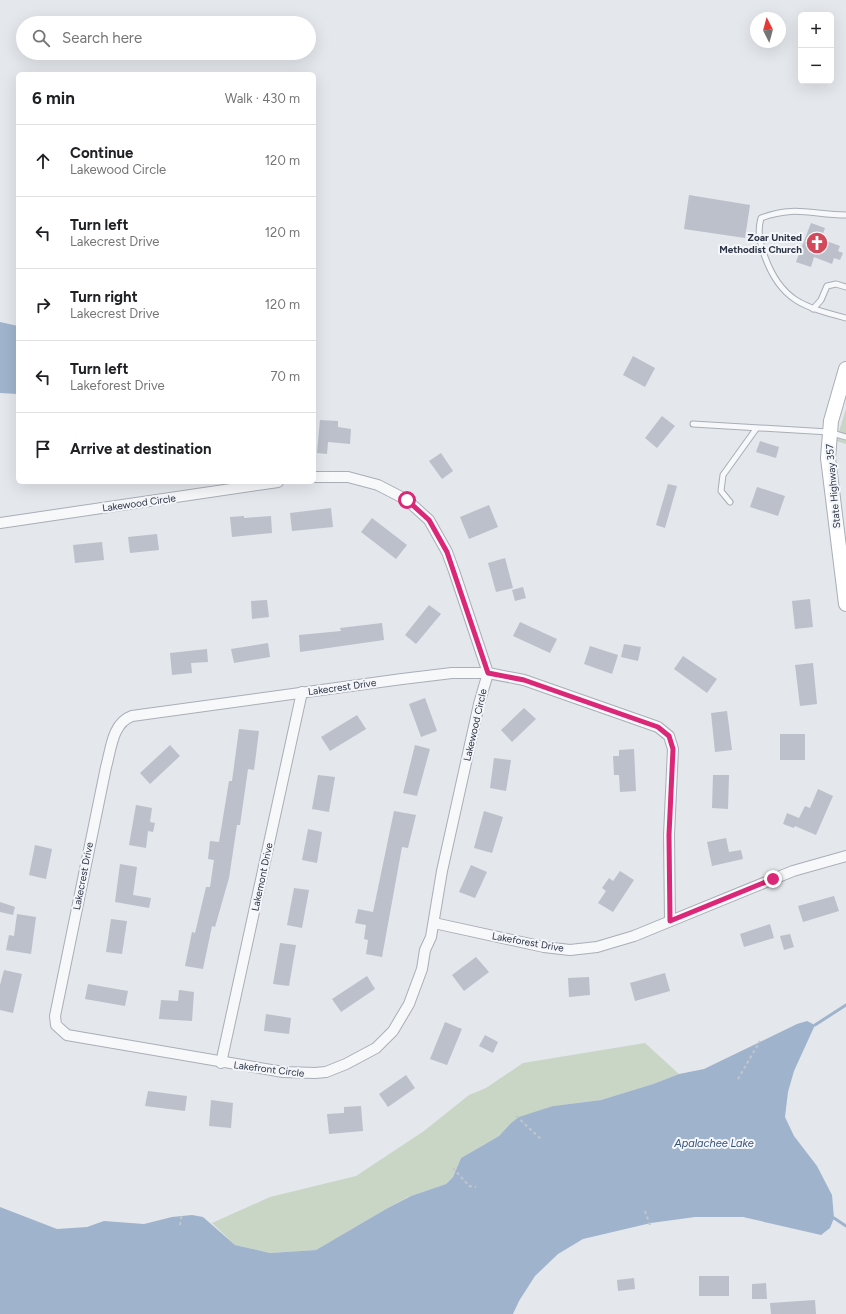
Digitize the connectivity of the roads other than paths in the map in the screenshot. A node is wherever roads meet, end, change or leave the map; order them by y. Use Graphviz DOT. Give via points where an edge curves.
graph roads {
  1 [pos="846,215"];
  2 [pos="846,287"];
  3 [pos="813,309"];
  4 [pos="846,318"];
  5 [pos="846,369"];
  6 [pos="693,424"];
  7 [pos="756,429"];
  8 [pos="829,432"];
  9 [pos="846,437"];
  10 [pos="316,477"];
  11 [pos="264,484"];
  12 [pos="730,502"];
  13 [pos="0,523"];
  14 [pos="846,604"];
  15 [pos="488,673"];
  16 [pos="302,692"];
  17 [pos="846,856"];
  18 [pos="670,921"];
  19 [pos="434,923"];
  20 [pos="55,1016"];
  21 [pos="221,1063"];
  1 -- 3 [label="lane" via="803,210 774,213 761,218 758,229 770,272 790,297"];
  2 -- 3 [label="lane" via="836,284 827,286 821,300"];
  3 -- 4 [label="lane"];
  5 -- 8 [label="main road, State Highway 357"];
  6 -- 7 [label="lane"];
  7 -- 8 [label="lane"];
  7 -- 12 [label="lane" via="723,474 721,491"];
  8 -- 9 [label="lane"];
  8 -- 14 [label="main road, State Highway 357" via="829,471"];
  10 -- 15 [label="street" via="348,477 378,485 407,500 429,520 447,552"];
  11 -- 13 [label="street, Lakewood Circle"];
  15 -- 16 [label="street, Lakecrest Drive" via="452,673"];
  15 -- 18 [label="street, Lakecrest Drive" via="524,680 658,727 669,736 673,749 669,835"];
  15 -- 19 [label="street, Lakewood Circle" via="442,871"];
  16 -- 20 [label="street, Lakecrest Drive" via="132,716 120,723 106,767"];
  16 -- 21 [label="street, Lakemont Drive"];
  17 -- 18 [label="street, Lakeforest Drive" via="793,871"];
  18 -- 19 [label="street, Lakeforest Drive" via="615,942 570,950 544,947"];
  19 -- 21 [label="street, Lakefront Circle" via="409,1004 393,1031 376,1048 346,1064 315,1074"];
  20 -- 21 [label="street, Lakefront Circle" via="59,1029 67,1035"];
}
